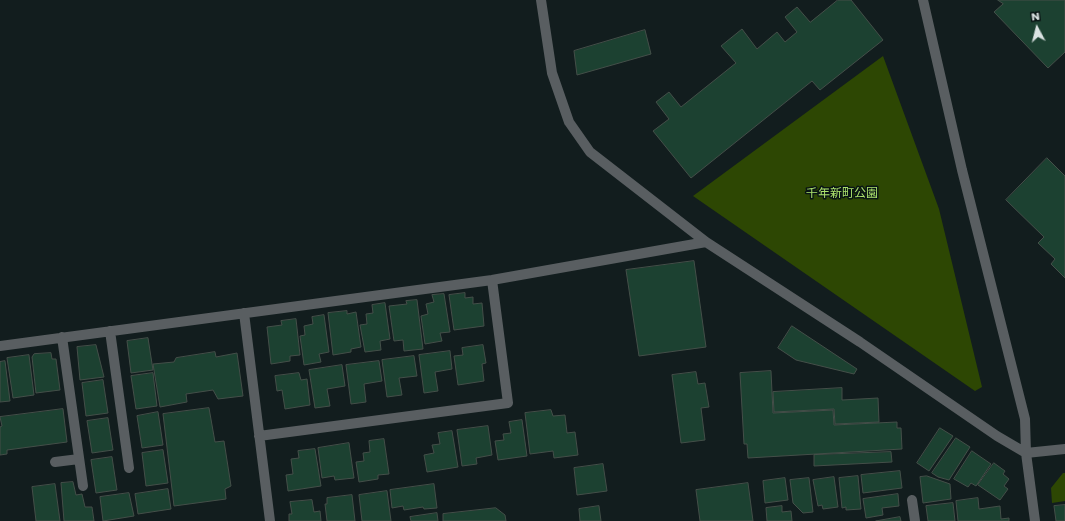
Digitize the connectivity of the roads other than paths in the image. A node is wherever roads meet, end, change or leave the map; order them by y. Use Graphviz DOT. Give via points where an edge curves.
graph roads {
  1 [pos="540,0"];
  2 [pos="923,0"];
  3 [pos="706,242"];
  4 [pos="492,280"];
  5 [pos="244,313"];
  6 [pos="110,331"];
  7 [pos="62,338"];
  8 [pos="0,346"];
  9 [pos="259,436"];
  10 [pos="1065,449"];
  11 [pos="1026,453"];
  12 [pos="79,459"];
  13 [pos="55,462"];
  14 [pos="129,468"];
  15 [pos="83,486"];
  16 [pos="912,500"];
  17 [pos="270,521"];
  18 [pos="915,521"];
  19 [pos="1035,521"];
  1 -- 3 [label="street" via="552,73 573,128 590,152"];
  2 -- 11 [label="street" via="962,170 1026,419"];
  3 -- 4 [label="street"];
  3 -- 11 [label="street"];
  4 -- 5 [label="street"];
  4 -- 9 [label="street" via="508,403"];
  5 -- 6 [label="street"];
  5 -- 9 [label="street"];
  6 -- 7 [label="street"];
  6 -- 14 [label="street"];
  7 -- 8 [label="street"];
  7 -- 12 [label="street"];
  9 -- 17 [label="street"];
  10 -- 11 [label="street"];
  11 -- 19 [label="street"];
  12 -- 13 [label="street"];
  12 -- 15 [label="street"];
  16 -- 18 [label="street"];
}
